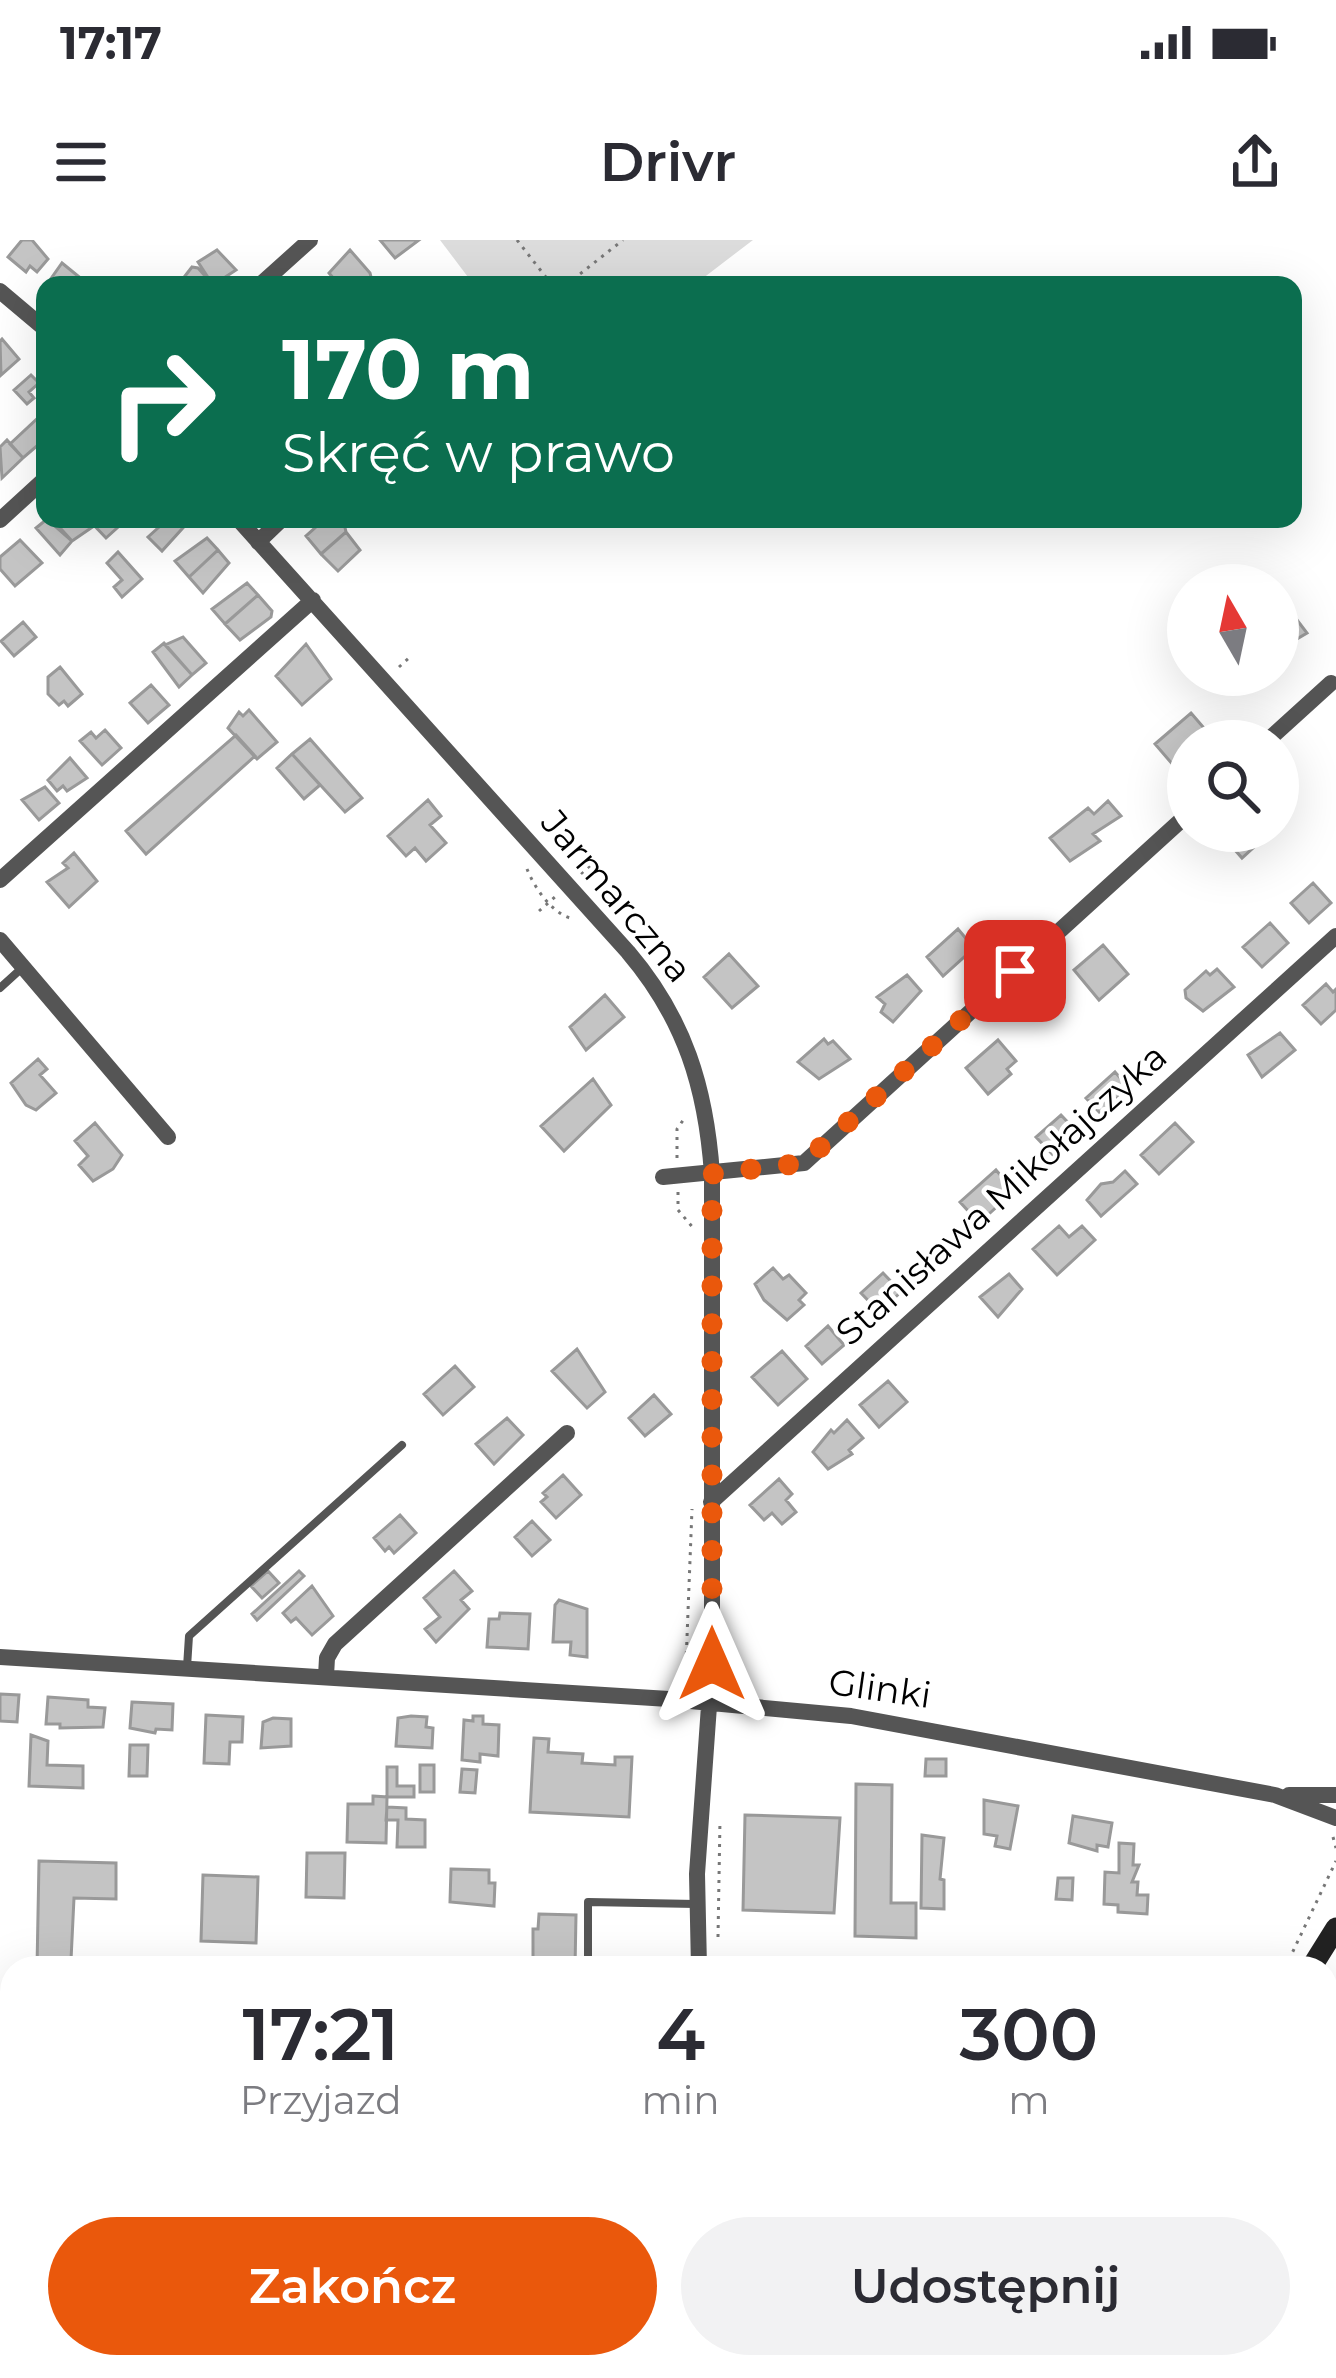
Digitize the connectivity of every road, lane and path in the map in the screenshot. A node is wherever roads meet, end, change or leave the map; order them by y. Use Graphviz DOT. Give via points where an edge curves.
graph roads {
  1 [pos="310,240"];
  2 [pos="518,240"];
  3 [pos="623,240"];
  4 [pos="270,276"];
  5 [pos="545,276"];
  6 [pos="577,276"];
  7 [pos="0,291"];
  8 [pos="36,321"];
  9 [pos="36,487"];
  10 [pos="0,520"];
  11 [pos="246,528"];
  12 [pos="273,528"];
  13 [pos="258,542"];
  14 [pos="313,600"];
  15 [pos="1331,683"];
  16 [pos="1291,720"];
  17 [pos="1167,833"];
  18 [pos="514,854"];
  19 [pos="0,880"];
  20 [pos="577,920"];
  21 [pos="1336,936"];
  22 [pos="0,940"];
  23 [pos="23,967"];
  24 [pos="0,988"];
  25 [pos="688,1112"];
  26 [pos="168,1137"];
  27 [pos="712,1174"];
  28 [pos="670,1177"];
  29 [pos="694,1229"];
  30 [pos="567,1432"];
  31 [pos="401,1444"];
  32 [pos="702,1500"];
  33 [pos="0,1658"];
  34 [pos="686,1663"];
  35 [pos="187,1668"];
  36 [pos="326,1676"];
  37 [pos="711,1702"];
  38 [pos="1275,1795"];
  39 [pos="1336,1795"];
  40 [pos="1336,1818"];
  41 [pos="1336,1861"];
  42 [pos="698,1904"];
  43 [pos="1336,1916"];
  44 [pos="1331,1934"];
  45 [pos="588,1956"];
  46 [pos="699,1956"];
  47 [pos="1291,1956"];
  1 -- 4 [label="street"];
  2 -- 5 [label="path"];
  3 -- 6 [label="path"];
  7 -- 8 [label="street"];
  9 -- 10 [label="street"];
  11 -- 13 [label="street, Jarmarczna"];
  12 -- 13 [label="street"];
  13 -- 14 [label="street, Jarmarczna"];
  14 -- 19 [label="street"];
  14 -- 27 [label="street, Jarmarczna" via="655,986 696,1066"];
  15 -- 16 [label="street"];
  17 -- 27 [label="street" via="803,1163"];
  18 -- 20 [label="path" via="560,915"];
  21 -- 32 [label="street, Stanisława Mikołajczyka"];
  22 -- 23 [label="street"];
  23 -- 24 [label="lane"];
  23 -- 26 [label="street"];
  25 -- 28 [label="path"];
  27 -- 28 [label="street"];
  27 -- 32 [label="street, Jarmarczna"];
  28 -- 29 [label="path" via="678,1210"];
  30 -- 36 [label="street" via="335,1644"];
  31 -- 35 [label="lane" via="189,1636"];
  32 -- 34 [label="path"];
  32 -- 37 [label="street, Jarmarczna"];
  33 -- 35 [label="street, Glinki"];
  35 -- 36 [label="street, Glinki"];
  36 -- 37 [label="street, Glinki"];
  37 -- 38 [label="street, Glinki" via="938,1730"];
  37 -- 42 [label="street, Jarmarczna"];
  38 -- 39 [label="street, Glinki"];
  38 -- 40 [label="street, Glinki"];
  41 -- 47 [label="path"];
  42 -- 45 [label="lane" via="588,1902"];
  42 -- 46 [label="street, Jarmarczna"];
  43 -- 44 [label="main road"];
}
